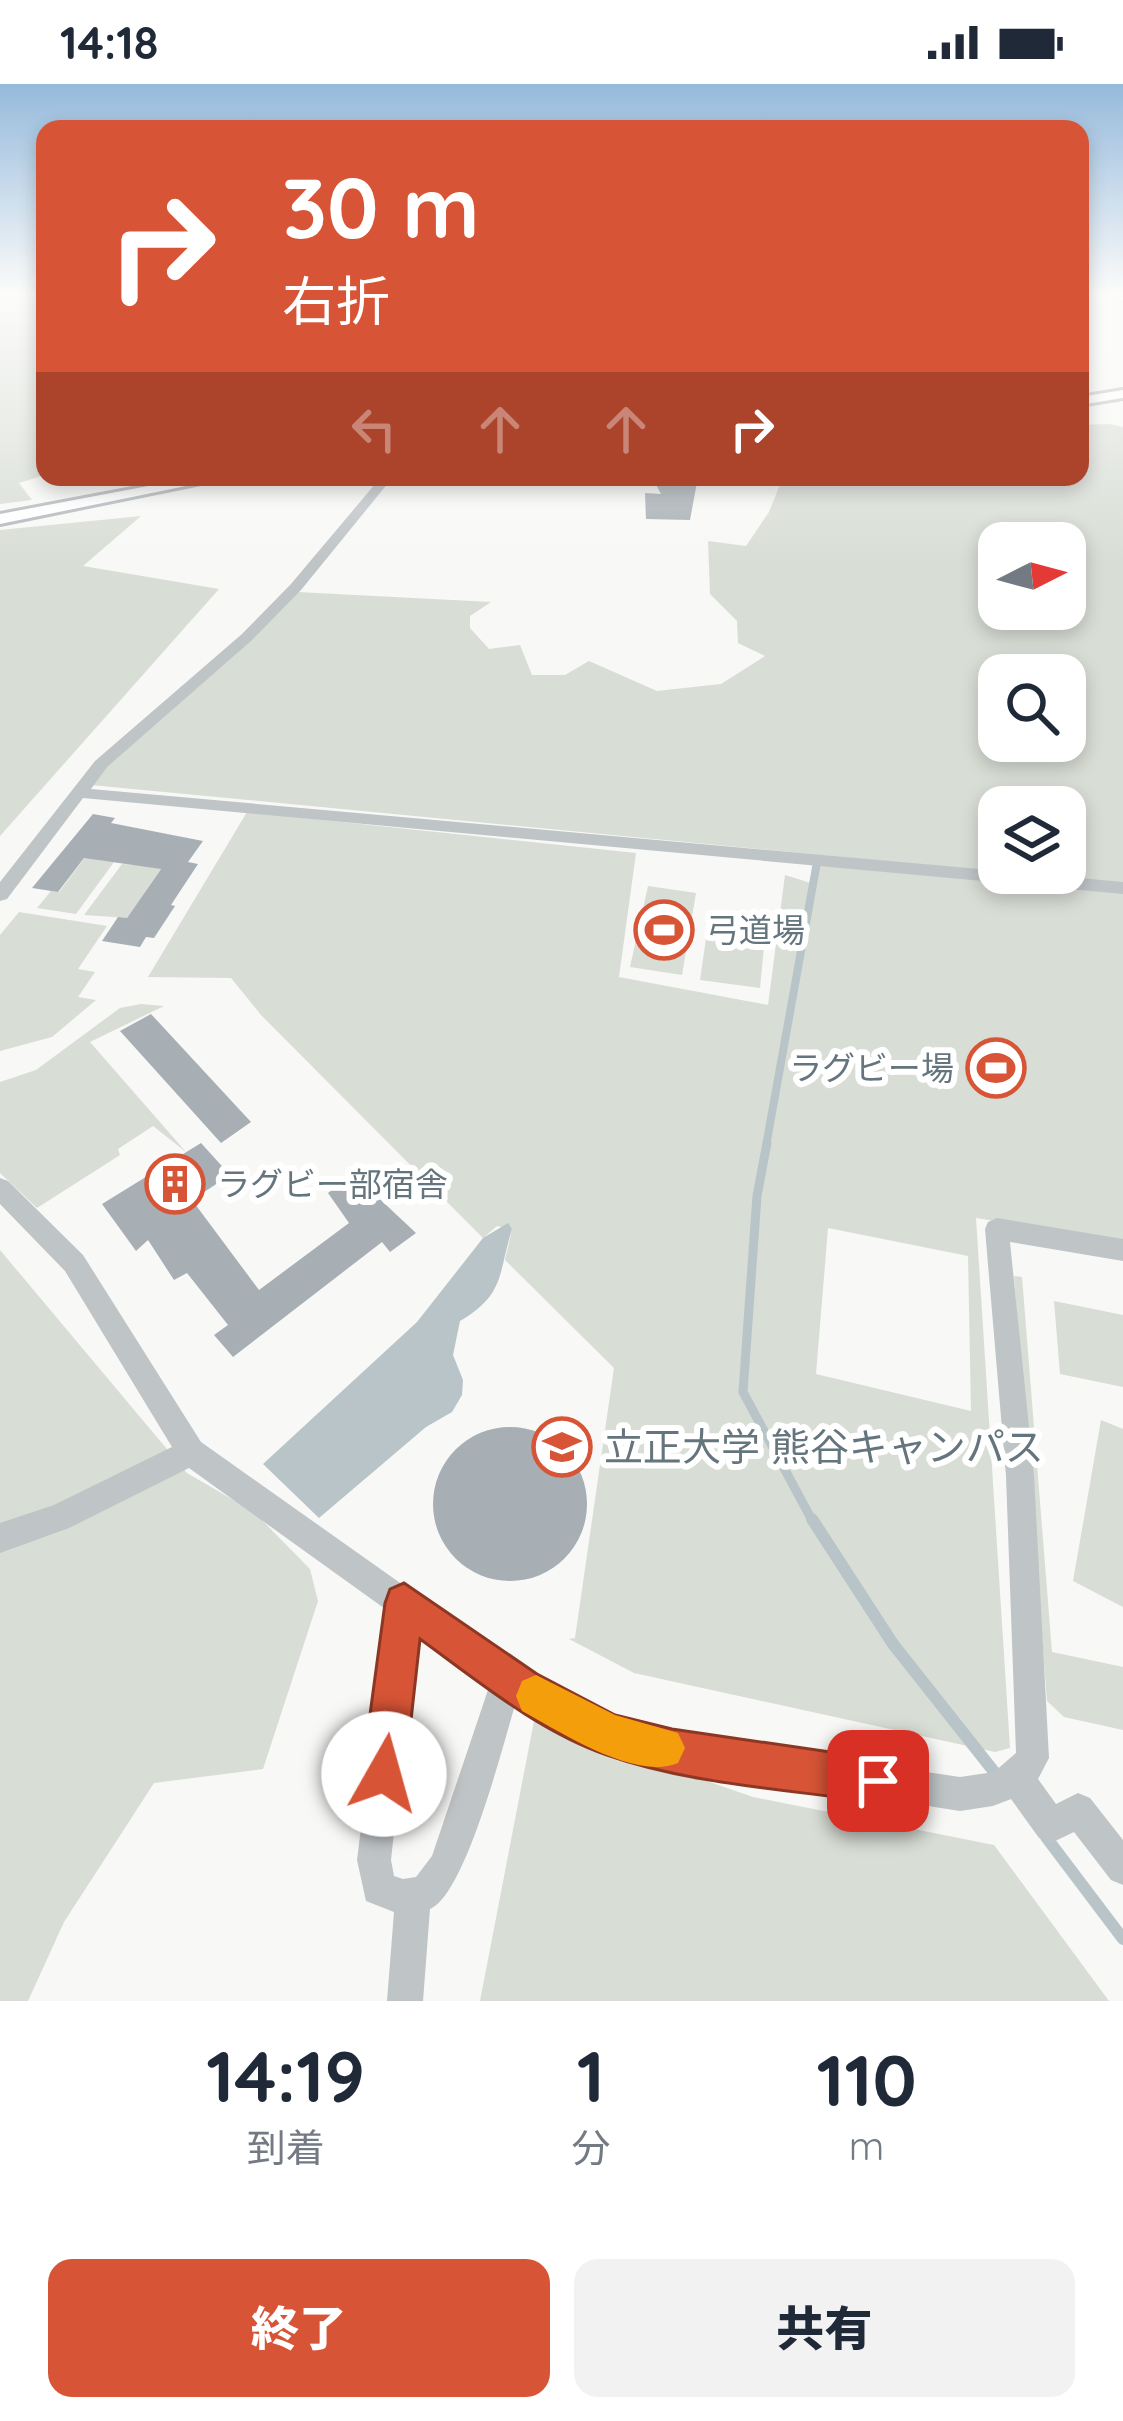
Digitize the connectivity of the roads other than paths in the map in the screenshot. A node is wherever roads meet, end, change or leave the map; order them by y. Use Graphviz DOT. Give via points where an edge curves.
graph roads {
  1 [pos="1123,394"];
  2 [pos="1089,400"];
  3 [pos="174,486"];
  4 [pos="380,486"];
  5 [pos="0,519"];
  6 [pos="81,793"];
  7 [pos="1123,888"];
  8 [pos="0,896"];
  9 [pos="0,1188"];
  10 [pos="1123,1250"];
  11 [pos="191,1452"];
  12 [pos="0,1538"];
  13 [pos="404,1603"];
  14 [pos="508,1678"];
  15 [pos="1018,1780"];
  16 [pos="1123,1868"];
  17 [pos="413,1895"];
  18 [pos="405,2001"];
  1 -- 2 [label="street"];
  3 -- 5 [label="street"];
  4 -- 6 [label="street" via="296,587 101,764"];
  6 -- 7 [label="street"];
  6 -- 8 [label="street"];
  9 -- 11 [label="street" via="74,1263"];
  10 -- 15 [label="street" via="997,1229 1033,1758"];
  11 -- 12 [label="street"];
  11 -- 13 [label="street"];
  13 -- 14 [label="street"];
  13 -- 17 [label="street" via="374,1860 379,1889"];
  14 -- 15 [label="street" via="609,1735 672,1750 960,1794"];
  14 -- 17 [label="street" via="446,1866 426,1893"];
  15 -- 16 [label="street" via="1051,1826 1078,1810"];
  17 -- 18 [label="street"];
}
